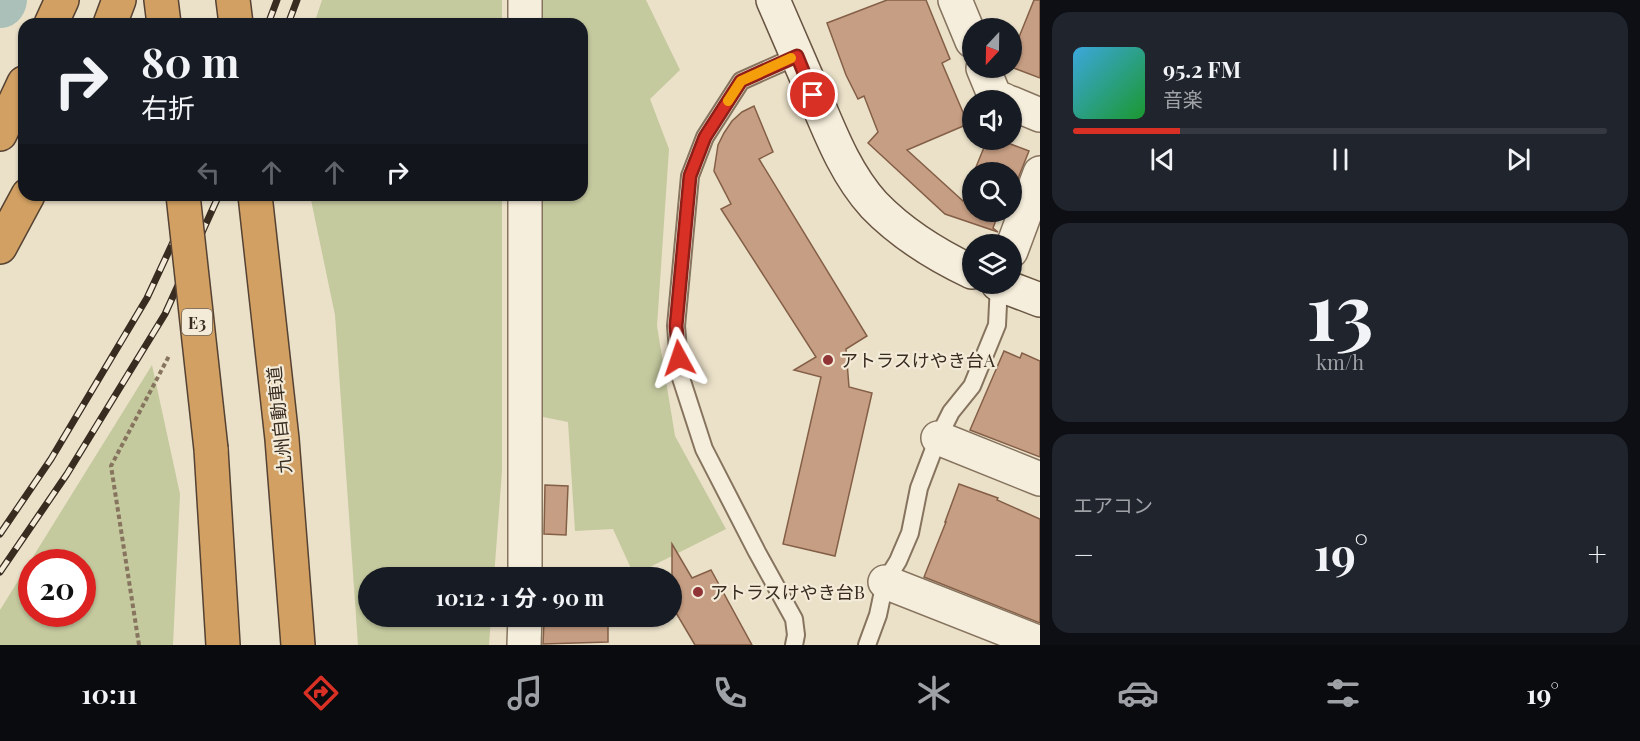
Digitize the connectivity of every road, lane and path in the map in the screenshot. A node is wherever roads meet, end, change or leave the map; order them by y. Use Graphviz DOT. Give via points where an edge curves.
graph roads {
  1 [pos="62,0"];
  2 [pos="119,0"];
  3 [pos="161,0"];
  4 [pos="233,0"];
  5 [pos="525,0"];
  6 [pos="773,0"];
  7 [pos="955,0"];
  8 [pos="54,18"];
  9 [pos="112,18"];
  10 [pos="163,18"];
  11 [pos="235,18"];
  12 [pos="525,18"];
  13 [pos="962,18"];
  14 [pos="797,56"];
  15 [pos="18,96"];
  16 [pos="1022,108"];
  17 [pos="1040,115"];
  18 [pos="0,134"];
  19 [pos="1040,173"];
  20 [pos="25,201"];
  21 [pos="184,201"];
  22 [pos="256,201"];
  23 [pos="525,201"];
  24 [pos="1017,234"];
  25 [pos="0,248"];
  26 [pos="962,267"];
  27 [pos="1022,293"];
  28 [pos="998,294"];
  29 [pos="1040,300"];
  30 [pos="170,355"];
  31 [pos="938,438"];
  32 [pos="282,439"];
  33 [pos="1040,479"];
  34 [pos="525,567"];
  35 [pos="885,582"];
  36 [pos="525,627"];
  37 [pos="1040,643"];
  38 [pos="139,645"];
  39 [pos="224,645"];
  40 [pos="298,645"];
  41 [pos="316,645"];
  42 [pos="524,645"];
  43 [pos="794,645"];
  44 [pos="867,645"];
  1 -- 8 [label="highway"];
  2 -- 9 [label="highway"];
  3 -- 10 [label="highway"];
  4 -- 11 [label="highway"];
  5 -- 12 [label="street"];
  6 -- 14 [label="street"];
  7 -- 13 [label="street"];
  14 -- 26 [label="street" via="849,172 874,204 906,234"];
  14 -- 43 [label="lane" via="741,81 705,137 690,176 676,326 680,375 704,449 794,619"];
  15 -- 18 [label="highway"];
  16 -- 17 [label="street"];
  19 -- 24 [label="street"];
  20 -- 25 [label="highway"];
  21 -- 39 [label="highway, E3, bridge" via="211,448"];
  22 -- 32 [label="highway, 九州自動車道"];
  23 -- 34 [label="street"];
  27 -- 29 [label="street"];
  28 -- 31 [label="lane" via="997,325 972,386 951,412"];
  30 -- 38 [label="path" via="111,466"];
  31 -- 33 [label="street"];
  31 -- 35 [label="lane" via="919,488 910,532"];
  32 -- 40 [label="highway, 九州自動車道"];
  32 -- 41 [label="highway"];
  35 -- 37 [label="street"];
  35 -- 44 [label="lane"];
  36 -- 42 [label="street"];
}
